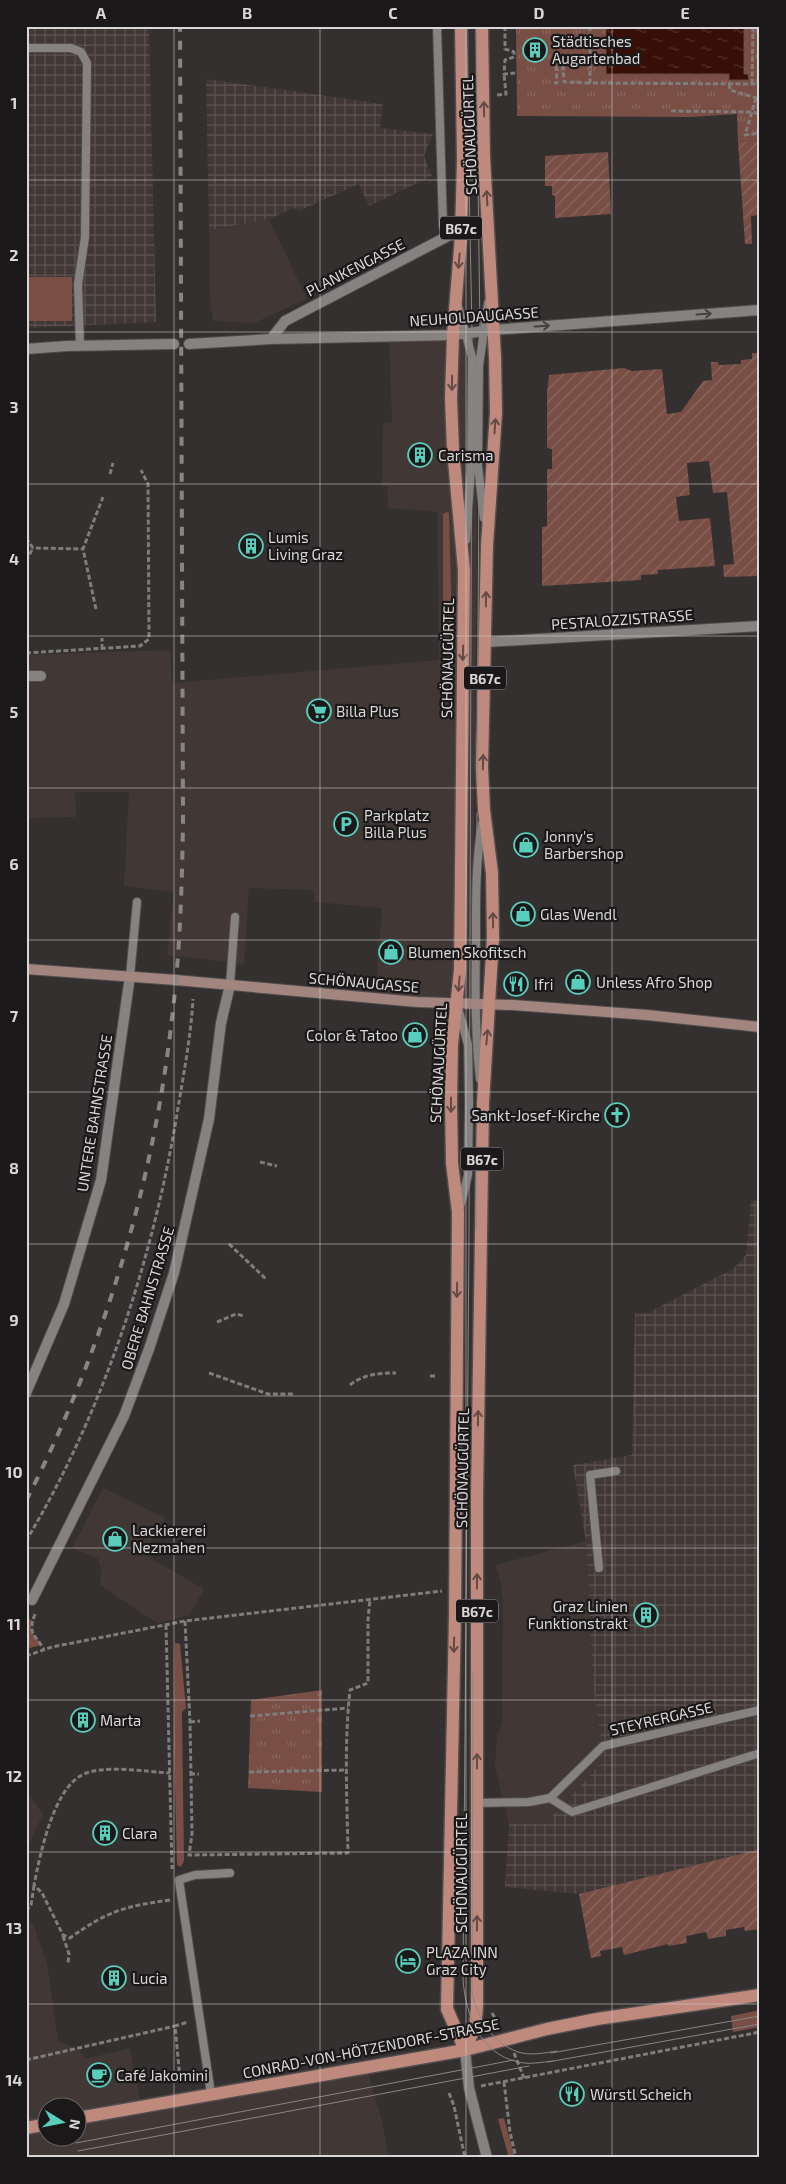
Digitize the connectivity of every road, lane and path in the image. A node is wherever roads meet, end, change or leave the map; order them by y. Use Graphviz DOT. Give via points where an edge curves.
graph roads {
  1 [pos="437,26"];
  2 [pos="461,26"];
  3 [pos="482,26"];
  4 [pos="505,26"];
  5 [pos="590,26"];
  6 [pos="753,26"];
  7 [pos="26,48"];
  8 [pos="516,73"];
  9 [pos="504,74"];
  10 [pos="554,83"];
  11 [pos="590,83"];
  12 [pos="730,84"];
  13 [pos="752,84"];
  14 [pos="760,84"];
  15 [pos="496,95"];
  16 [pos="758,99"];
  17 [pos="671,111"];
  18 [pos="752,112"];
  19 [pos="760,114"];
  20 [pos="760,133"];
  21 [pos="455,236"];
  22 [pos="760,310"];
  23 [pos="488,330"];
  24 [pos="459,334"];
  25 [pos="271,338"];
  26 [pos="174,344"];
  27 [pos="190,344"];
  28 [pos="80,346"];
  29 [pos="26,349"];
  30 [pos="113,463"];
  31 [pos="141,470"];
  32 [pos="110,474"];
  33 [pos="103,497"];
  34 [pos="26,538"];
  35 [pos="33,548"];
  36 [pos="83,549"];
  37 [pos="26,561"];
  38 [pos="464,570"];
  39 [pos="96,609"];
  40 [pos="760,626"];
  41 [pos="102,638"];
  42 [pos="486,642"];
  43 [pos="102,649"];
  44 [pos="26,653"];
  45 [pos="26,676"];
  46 [pos="41,676"];
  47 [pos="484,810"];
  48 [pos="137,902"];
  49 [pos="235,917"];
  50 [pos="26,969"];
  51 [pos="130,976"];
  52 [pos="230,985"];
  53 [pos="193,999"];
  54 [pos="457,1004"];
  55 [pos="475,1004"];
  56 [pos="490,1004"];
  57 [pos="760,1027"];
  58 [pos="483,1103"];
  59 [pos="260,1162"];
  60 [pos="277,1166"];
  61 [pos="458,1212"];
  62 [pos="229,1244"];
  63 [pos="266,1279"];
  64 [pos="244,1316"];
  65 [pos="217,1322"];
  66 [pos="209,1373"];
  67 [pos="396,1373"];
  68 [pos="430,1376"];
  69 [pos="437,1376"];
  70 [pos="350,1385"];
  71 [pos="26,1393"];
  72 [pos="294,1394"];
  73 [pos="616,1471"];
  74 [pos="26,1541"];
  75 [pos="599,1568"];
  76 [pos="455,1590"];
  77 [pos="370,1599"];
  78 [pos="32,1600"];
  79 [pos="35,1613"];
  80 [pos="184,1621"];
  81 [pos="166,1625"];
  82 [pos="44,1650"];
  83 [pos="26,1656"];
  84 [pos="348,1708"];
  85 [pos="760,1710"];
  86 [pos="250,1716"];
  87 [pos="200,1721"];
  88 [pos="190,1722"];
  89 [pos="760,1753"];
  90 [pos="347,1770"];
  91 [pos="248,1772"];
  92 [pos="170,1773"];
  93 [pos="190,1774"];
  94 [pos="199,1774"];
  95 [pos="550,1798"];
  96 [pos="477,1803"];
  97 [pos="230,1873"];
  98 [pos="179,1880"];
  99 [pos="34,1885"];
  100 [pos="182,1898"];
  101 [pos="26,1911"];
  102 [pos="63,1935"];
  103 [pos="68,1963"];
  104 [pos="760,1995"];
  105 [pos="200,2018"];
  106 [pos="175,2026"];
  107 [pos="760,2032"];
  108 [pos="466,2050"];
  109 [pos="26,2060"];
  110 [pos="180,2079"];
  111 [pos="504,2082"];
  112 [pos="484,2085"];
  113 [pos="449,2092"];
  114 [pos="211,2094"];
  115 [pos="88,2116"];
  116 [pos="465,2158"];
  117 [pos="487,2158"];
  118 [pos="516,2158"];
  1 -- 21 [label="lane" via="443,226"];
  2 -- 21 [label="main road, SCHÖNAUGÜRTEL / B67c" via="463,160"];
  23 -- 3 [label="main road, SCHÖNAUGÜRTEL / B67c, one-way" via="491,281 484,157"];
  4 -- 9 [label="path" via="505,49 514,52 514,57 505,60"];
  5 -- 11 [label="path"];
  6 -- 13 [label="path"];
  7 -- 28 [label="lane" via="71,48 81,52 87,63 85,237 78,284"];
  8 -- 9 [label="path"];
  9 -- 15 [label="path" via="506,94"];
  10 -- 11 [label="path" via="557,83 556,64 563,64 564,82"];
  11 -- 12 [label="path"];
  12 -- 13 [label="path"];
  12 -- 16 [label="path" via="730,90"];
  13 -- 14 [label="path"];
  16 -- 18 [label="path"];
  17 -- 18 [label="path"];
  18 -- 19 [label="path"];
  18 -- 20 [label="path" via="745,135"];
  21 -- 24 [label="main road, SCHÖNAUGÜRTEL / B67c, one-way"];
  21 -- 25 [label="street, PLANKENGASSE" via="363,278 285,321"];
  23 -- 22 [label="street, NEUHOLDAUGASSE, one-way"];
  23 -- 24 [label="street, NEUHOLDAUGASSE"];
  42 -- 23 [label="main road, SCHÖNAUGÜRTEL / B67c, one-way" via="487,545 496,413"];
  24 -- 25 [label="street, NEUHOLDAUGASSE"];
  24 -- 38 [label="main road, SCHÖNAUGÜRTEL / B67c, one-way" via="453,450"];
  24 -- 38 [label="lane" via="472,357 471,468"];
  25 -- 27 [label="street, NEUHOLDAUGASSE"];
  26 -- 28 [label="street"];
  28 -- 29 [label="street"];
  30 -- 32 [label="path"];
  31 -- 43 [label="path" via="148,484 149,639 140,646"];
  33 -- 36 [label="path"];
  34 -- 35 [label="path"];
  35 -- 36 [label="path"];
  35 -- 37 [label="path"];
  36 -- 39 [label="path"];
  38 -- 54 [label="main road, SCHÖNAUGÜRTEL / B67c, one-way"];
  40 -- 42 [label="street, PESTALOZZISTRASSE"];
  41 -- 43 [label="path"];
  47 -- 42 [label="main road, SCHÖNAUGÜRTEL / B67c, one-way" via="482,767"];
  43 -- 44 [label="path"];
  45 -- 46 [label="street"];
  47 -- 55 [label="lane" via="477,858"];
  56 -- 47 [label="main road, SCHÖNAUGÜRTEL / B67c, one-way" via="493,900"];
  48 -- 51 [label="lane"];
  49 -- 52 [label="lane"];
  50 -- 51 [label="main road, SCHÖNAUGASSE"];
  51 -- 52 [label="main road, SCHÖNAUGASSE"];
  51 -- 71 [label="street, UNTERE BAHNSTRASSE" via="101,1180 64,1304"];
  52 -- 54 [label="main road, SCHÖNAUGASSE"];
  52 -- 78 [label="street, OBERE BAHNSTRASSE" via="221,1023 209,1119 171,1281 124,1416"];
  53 -- 74 [label="path, OBERE BAHNSTRASSE" via="170,1159 149,1247 119,1336 78,1439"];
  54 -- 55 [label="main road, SCHÖNAUGASSE"];
  54 -- 61 [label="main road, SCHÖNAUGÜRTEL / B67c, one-way" via="452,1044 451,1134"];
  54 -- 61 [label="lane" via="468,1045 468,1175"];
  55 -- 56 [label="main road, SCHÖNAUGASSE"];
  55 -- 58 [label="lane"];
  56 -- 57 [label="main road, SCHÖNAUGASSE"];
  58 -- 56 [label="main road, SCHÖNAUGÜRTEL / B67c, one-way"];
  96 -- 58 [label="main road, SCHÖNAUGÜRTEL / B67c, one-way" via="477,1496"];
  59 -- 60 [label="path"];
  61 -- 76 [label="main road, SCHÖNAUGÜRTEL / B67c, one-way"];
  62 -- 63 [label="path"];
  64 -- 65 [label="path" via="236,1314"];
  66 -- 72 [label="path" via="268,1394"];
  67 -- 70 [label="path" via="372,1374"];
  68 -- 69 [label="path"];
  73 -- 75 [label="lane" via="590,1475"];
  76 -- 77 [label="path"];
  76 -- 108 [label="main road, SCHÖNAUGÜRTEL / B67c, one-way" via="447,2009"];
  77 -- 80 [label="path"];
  77 -- 84 [label="path" via="368,1683 350,1690"];
  79 -- 82 [label="path" via="30,1626"];
  80 -- 81 [label="path"];
  80 -- 88 [label="path"];
  81 -- 82 [label="path"];
  81 -- 92 [label="path"];
  82 -- 83 [label="path"];
  84 -- 86 [label="path"];
  84 -- 90 [label="path"];
  85 -- 95 [label="lane, STEYRERGASSE" via="603,1746"];
  87 -- 88 [label="path"];
  88 -- 93 [label="path"];
  89 -- 95 [label="lane" via="572,1812"];
  90 -- 91 [label="path"];
  90 -- 93 [label="path" via="348,1853 189,1855 192,1834"];
  92 -- 98 [label="path" via="172,1876"];
  92 -- 99 [label="path" via="104,1770 82,1775 69,1787 53,1814"];
  93 -- 94 [label="path"];
  95 -- 96 [label="lane" via="529,1802"];
  108 -- 96 [label="main road, SCHÖNAUGÜRTEL / B67c, one-way" via="475,2028 477,2007"];
  97 -- 98 [label="lane" via="195,1875"];
  98 -- 100 [label="lane"];
  99 -- 101 [label="path" via="31,1905"];
  99 -- 102 [label="path" via="42,1893"];
  100 -- 102 [label="path" via="121,1908 92,1922 70,1938"];
  100 -- 105 [label="lane"];
  102 -- 103 [label="path"];
  104 -- 108 [label="main road, CONRAD-VON-HÖTZENDORF-STRASSE" via="581,2022"];
  105 -- 106 [label="path"];
  105 -- 114 [label="lane"];
  106 -- 109 [label="path"];
  106 -- 110 [label="path"];
  107 -- 111 [label="path"];
  108 -- 114 [label="main road, CONRAD-VON-HÖTZENDORF-STRASSE"];
  108 -- 117 [label="street" via="469,2088"];
  111 -- 112 [label="path"];
  111 -- 118 [label="path"];
  113 -- 116 [label="path"];
  114 -- 115 [label="main road, CONRAD-VON-HÖTZENDORF-STRASSE"];
}
